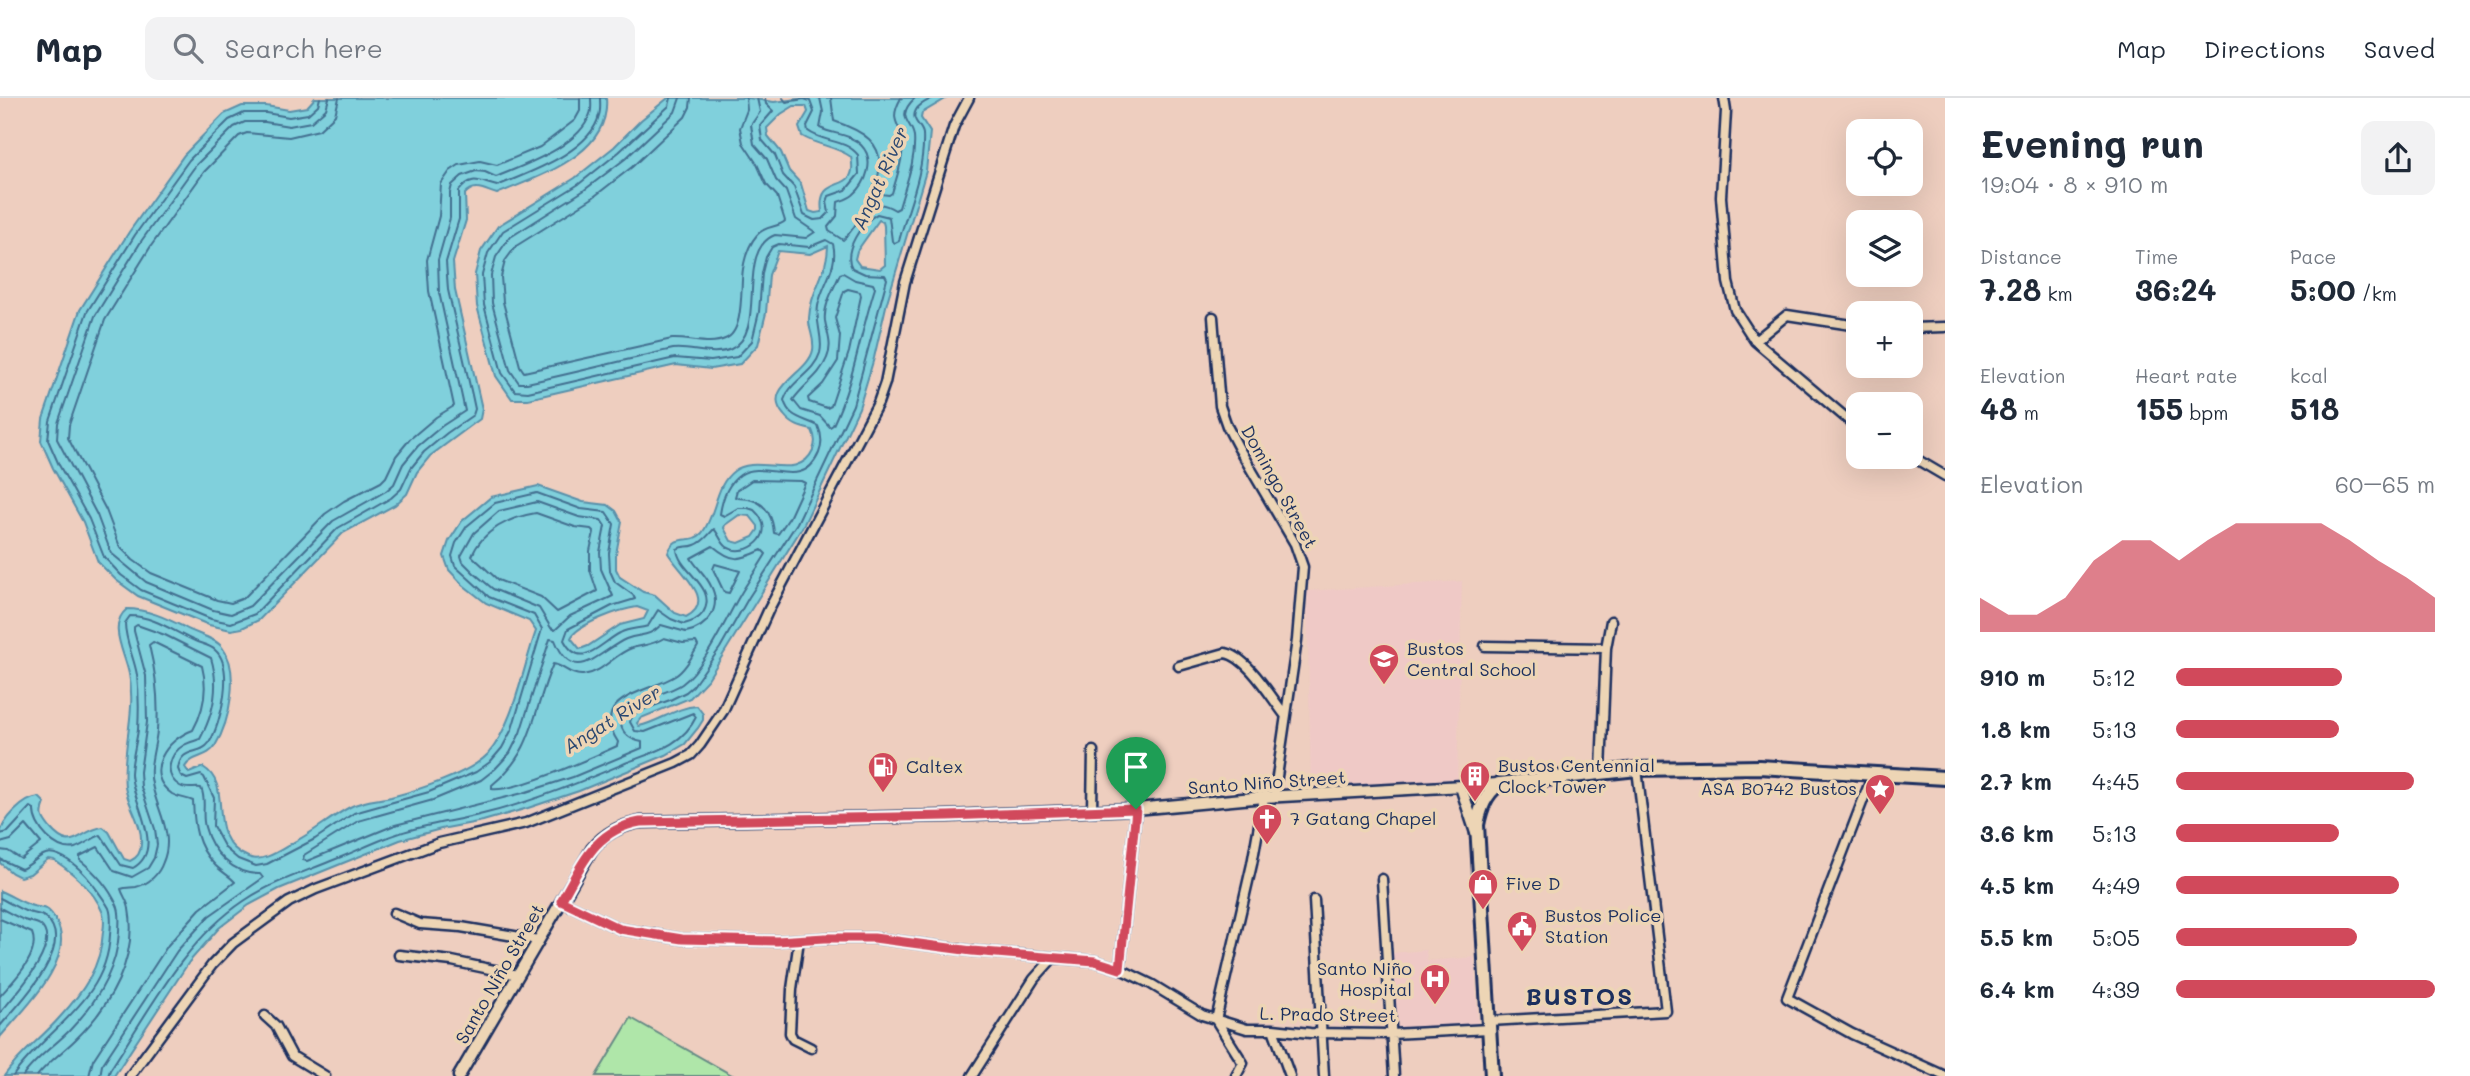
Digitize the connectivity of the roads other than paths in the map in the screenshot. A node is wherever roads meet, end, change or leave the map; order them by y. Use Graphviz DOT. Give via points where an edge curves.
graph roads {
  1 [pos="969,98"];
  2 [pos="1724,98"];
  3 [pos="1213,317"];
  4 [pos="1846,324"];
  5 [pos="1945,327"];
  6 [pos="1923,328"];
  7 [pos="1755,341"];
  8 [pos="1846,418"];
  9 [pos="1923,464"];
  10 [pos="1945,477"];
  11 [pos="1611,621"];
  12 [pos="1485,646"];
  13 [pos="1606,648"];
  14 [pos="1179,666"];
  15 [pos="1285,715"];
  16 [pos="1093,751"];
  17 [pos="1637,769"];
  18 [pos="1601,771"];
  19 [pos="1874,774"];
  20 [pos="1945,778"];
  21 [pos="1499,783"];
  22 [pos="1461,787"];
  23 [pos="1269,797"];
  24 [pos="1136,809"];
  25 [pos="1092,810"];
  26 [pos="1477,835"];
  27 [pos="1382,879"];
  28 [pos="1314,900"];
  29 [pos="561,901"];
  30 [pos="394,913"];
  31 [pos="538,940"];
  32 [pos="799,940"];
  33 [pos="399,955"];
  34 [pos="1052,959"];
  35 [pos="1120,969"];
  36 [pos="518,975"];
  37 [pos="265,1016"];
  38 [pos="1216,1020"];
  39 [pos="1489,1025"];
  40 [pos="1273,1029"];
  41 [pos="1321,1033"];
  42 [pos="1391,1034"];
  43 [pos="811,1048"];
  44 [pos="130,1076"];
  45 [pos="325,1076"];
  46 [pos="459,1076"];
  47 [pos="972,1076"];
  48 [pos="1236,1076"];
  49 [pos="1290,1076"];
  50 [pos="1324,1076"];
  51 [pos="1394,1076"];
  52 [pos="1492,1076"];
  53 [pos="1945,1076"];
  1 -- 44 [label="street" via="954,126 908,271 878,403 769,609 723,711 700,745 676,763 526,823 439,843 289,902 233,943 212,965"];
  2 -- 7 [label="street" via="1720,183 1728,282 1735,310"];
  3 -- 15 [label="street, Domingo Street" via="1220,406 1227,426 1301,556 1302,593"];
  4 -- 7 [label="street" via="1787,315"];
  5 -- 6 [label="street"];
  7 -- 8 [label="street"];
  9 -- 10 [label="street"];
  11 -- 13 [label="street"];
  12 -- 13 [label="street"];
  13 -- 18 [label="street"];
  14 -- 15 [label="street" via="1232,654"];
  15 -- 23 [label="street, Domingo Street"];
  16 -- 25 [label="street"];
  17 -- 18 [label="main road"];
  17 -- 19 [label="main road" via="1759,767"];
  17 -- 39 [label="street, L. Prado Street" via="1666,1011"];
  18 -- 21 [label="main road"];
  19 -- 20 [label="main road"];
  19 -- 53 [label="street" via="1787,998 1852,1034"];
  21 -- 22 [label="street, Santo Niño Street"];
  21 -- 26 [label="main road" via="1481,807"];
  22 -- 23 [label="street, Santo Niño Street"];
  22 -- 26 [label="street"];
  23 -- 24 [label="street, Santo Niño Street"];
  23 -- 38 [label="street, Domingo Street"];
  24 -- 25 [label="street, Santo Niño Street"];
  24 -- 35 [label="street"];
  25 -- 29 [label="street, Santo Niño Street" via="627,824 597,844"];
  26 -- 39 [label="main road"];
  27 -- 42 [label="street"];
  28 -- 41 [label="street"];
  29 -- 31 [label="street, Santo Niño Street"];
  29 -- 32 [label="street, L. Prado Street" via="620,929 682,939"];
  30 -- 31 [label="street" via="420,924"];
  31 -- 36 [label="street, Santo Niño Street"];
  32 -- 34 [label="street, L. Prado Street" via="874,938"];
  32 -- 43 [label="street" via="790,1033"];
  33 -- 36 [label="street"];
  34 -- 35 [label="street, L. Prado Street" via="1095,961"];
  34 -- 47 [label="street" via="1034,979"];
  35 -- 38 [label="street, L. Prado Street"];
  36 -- 46 [label="street, Santo Niño Street"];
  37 -- 45 [label="street" via="276,1026 292,1056"];
  38 -- 40 [label="street, L. Prado Street" via="1247,1029"];
  38 -- 48 [label="street" via="1243,1063"];
  39 -- 42 [label="street, L. Prado Street"];
  39 -- 52 [label="main road"];
  40 -- 41 [label="street, L. Prado Street"];
  40 -- 49 [label="street"];
  41 -- 42 [label="street, L. Prado Street"];
  41 -- 50 [label="street"];
  42 -- 51 [label="street"];
}
